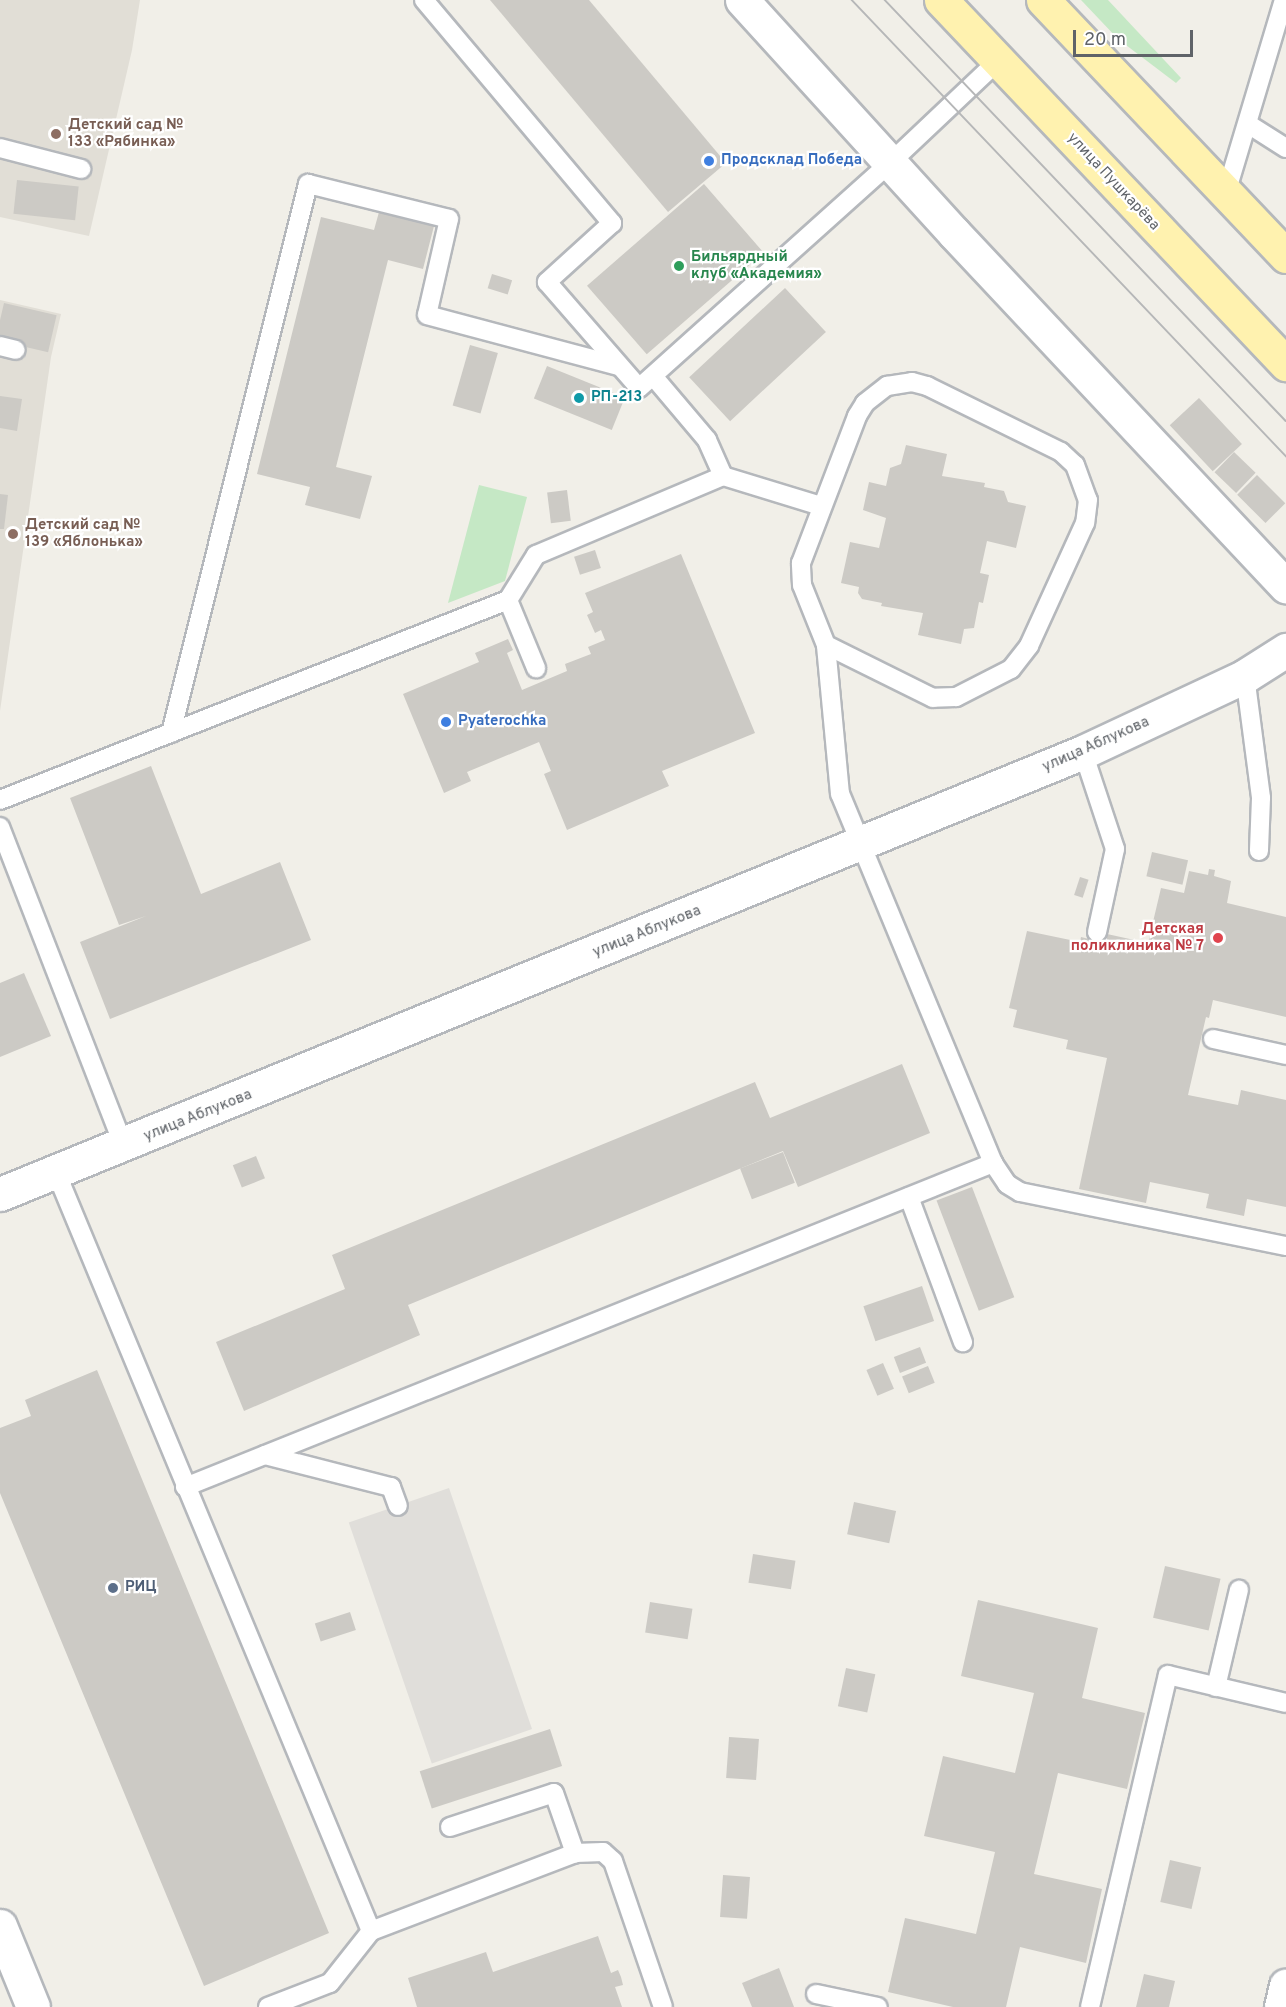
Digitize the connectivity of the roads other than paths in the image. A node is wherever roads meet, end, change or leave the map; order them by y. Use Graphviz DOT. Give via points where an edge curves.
graph roads {
  1 [pos="424,0"];
  2 [pos="742,0"];
  3 [pos="941,0"];
  4 [pos="1043,0"];
  5 [pos="1284,0"];
  6 [pos="998,61"];
  7 [pos="1248,124"];
  8 [pos="0,148"];
  9 [pos="1286,148"];
  10 [pos="890,163"];
  11 [pos="81,169"];
  12 [pos="1226,193"];
  13 [pos="1286,256"];
  14 [pos="1286,364"];
  15 [pos="619,366"];
  16 [pos="653,376"];
  17 [pos="723,476"];
  18 [pos="821,506"];
  19 [pos="1286,586"];
  20 [pos="508,600"];
  21 [pos="826,645"];
  22 [pos="1286,650"];
  23 [pos="536,668"];
  24 [pos="1245,676"];
  25 [pos="171,733"];
  26 [pos="1083,752"];
  27 [pos="0,800"];
  28 [pos="0,827"];
  29 [pos="860,846"];
  30 [pos="1259,851"];
  31 [pos="1097,932"];
  32 [pos="1213,1039"];
  33 [pos="1286,1054"];
  34 [pos="124,1146"];
  35 [pos="993,1163"];
  36 [pos="56,1172"];
  37 [pos="0,1194"];
  38 [pos="909,1197"];
  39 [pos="1286,1246"];
  40 [pos="963,1342"];
  41 [pos="265,1455"];
  42 [pos="185,1487"];
  43 [pos="398,1506"];
  44 [pos="1239,1590"];
  45 [pos="1216,1687"];
  46 [pos="1286,1703"];
  47 [pos="450,1827"];
  48 [pos="575,1853"];
  49 [pos="0,1926"];
  50 [pos="371,1931"];
  51 [pos="1286,1986"];
  52 [pos="816,1994"];
  53 [pos="33,2007"];
  54 [pos="268,2007"];
  55 [pos="663,2007"];
  56 [pos="878,2007"];
  57 [pos="1090,2007"];
  58 [pos="1281,2007"];
  1 -- 15 [label="lane" via="612,223 547,282"];
  2 -- 10 [label="street"];
  3 -- 6 [label="main road, улица Пушкарёва"];
  4 -- 12 [label="main road"];
  5 -- 7 [label="lane"];
  6 -- 10 [label="lane"];
  6 -- 14 [label="main road, улица Пушкарёва"];
  7 -- 9 [label="lane"];
  7 -- 12 [label="lane"];
  8 -- 11 [label="lane"];
  10 -- 16 [label="lane"];
  10 -- 19 [label="street"];
  12 -- 13 [label="main road"];
  15 -- 16 [label="lane" via="639,388"];
  15 -- 25 [label="lane" via="427,315 449,219 308,184"];
  16 -- 17 [label="lane" via="707,440"];
  17 -- 18 [label="lane"];
  17 -- 20 [label="lane" via="536,555"];
  18 -- 21 [label="lane" via="800,571"];
  18 -- 21 [label="lane" via="865,403 887,386 912,382 1061,452 1075,465 1088,500 1080,537 1029,646 1011,669 956,697 933,698"];
  20 -- 23 [label="lane"];
  20 -- 25 [label="lane"];
  21 -- 29 [label="lane" via="840,794"];
  22 -- 24 [label="street, улица Аблукова"];
  24 -- 26 [label="street, улица Аблукова"];
  24 -- 30 [label="lane" via="1261,798"];
  25 -- 27 [label="lane"];
  26 -- 29 [label="street, улица Аблукова"];
  26 -- 31 [label="lane" via="1115,849"];
  28 -- 34 [label="lane"];
  29 -- 34 [label="street, улица Аблукова"];
  29 -- 35 [label="lane"];
  32 -- 33 [label="lane"];
  34 -- 36 [label="street, улица Аблукова"];
  35 -- 38 [label="lane"];
  35 -- 39 [label="lane" via="1007,1184 1020,1192"];
  36 -- 37 [label="street, улица Аблукова"];
  36 -- 42 [label="lane"];
  38 -- 40 [label="lane"];
  38 -- 41 [label="lane"];
  41 -- 42 [label="lane"];
  41 -- 43 [label="lane" via="391,1486"];
  42 -- 50 [label="lane"];
  44 -- 45 [label="lane"];
  45 -- 46 [label="lane"];
  45 -- 57 [label="lane" via="1168,1675"];
  47 -- 48 [label="lane" via="554,1793"];
  48 -- 50 [label="lane"];
  48 -- 55 [label="lane" via="603,1852 613,1861"];
  49 -- 53 [label="street"];
  50 -- 54 [label="lane" via="330,1983"];
  51 -- 58 [label="street"];
  52 -- 56 [label="lane"];
}
